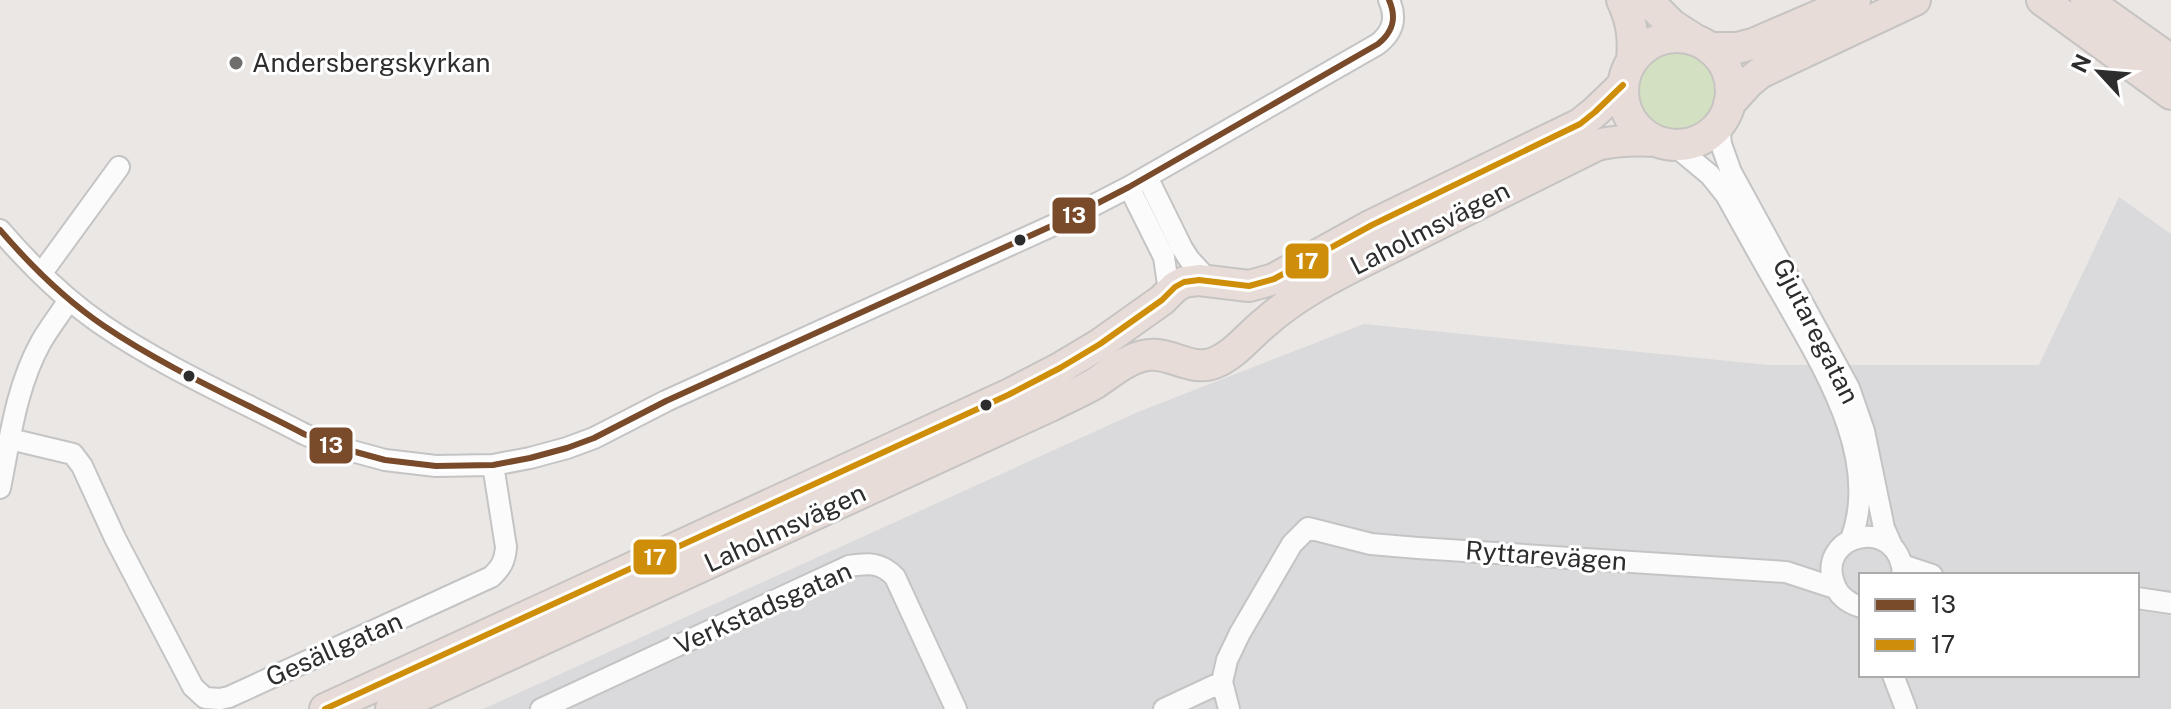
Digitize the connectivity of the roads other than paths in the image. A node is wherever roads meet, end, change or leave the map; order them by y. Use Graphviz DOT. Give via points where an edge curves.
graph roads {
  1 [pos="1389,0"];
  2 [pos="1622,0"];
  3 [pos="1647,0"];
  4 [pos="1855,0"];
  5 [pos="1915,0"];
  6 [pos="2042,0"];
  7 [pos="2086,0"];
  8 [pos="2105,0"];
  9 [pos="2146,42"];
  10 [pos="1704,45"];
  11 [pos="2171,60"];
  12 [pos="1628,73"];
  13 [pos="2171,94"];
  14 [pos="1724,114"];
  15 [pos="1665,143"];
  16 [pos="119,167"];
  17 [pos="1138,182"];
  18 [pos="0,230"];
  19 [pos="41,274"];
  20 [pos="1210,282"];
  21 [pos="1165,296"];
  22 [pos="69,300"];
  23 [pos="1177,360"];
  24 [pos="10,439"];
  25 [pos="493,465"];
  26 [pos="0,488"];
  27 [pos="1851,539"];
  28 [pos="1892,546"];
  29 [pos="1835,556"];
  30 [pos="1902,570"];
  31 [pos="1786,572"];
  32 [pos="1835,588"];
  33 [pos="2139,598"];
  34 [pos="2171,603"];
  35 [pos="1858,609"];
  36 [pos="1894,677"];
  37 [pos="1222,682"];
  38 [pos="325,709"];
  39 [pos="391,709"];
  40 [pos="541,709"];
  41 [pos="956,709"];
  42 [pos="1164,709"];
  43 [pos="1229,709"];
  44 [pos="1906,709"];
  1 -- 17 [label="street" via="1393,23 1378,44"];
  2 -- 12 [label="highway" via="1633,30"];
  3 -- 10 [label="highway" via="1672,25"];
  4 -- 10 [label="highway, Laholmsvägen" via="1753,44"];
  5 -- 14 [label="highway, Laholmsvägen" via="1760,73"];
  6 -- 13 [label="highway"];
  7 -- 9 [label="highway"];
  8 -- 9 [label="highway" via="2131,19"];
  9 -- 11 [label="highway"];
  10 -- 12 [label="highway, Laholmsvägen" via="1666,38 1644,48"];
  10 -- 14 [label="highway" via="1727,73 1730,94"];
  12 -- 15 [label="highway" via="1624,102 1630,118 1641,132"];
  12 -- 20 [label="highway, Laholmsvägen" via="1580,124 1274,279 1249,286"];
  14 -- 15 [label="highway, Laholmsvägen" via="1699,140"];
  14 -- 28 [label="street, Gjutaregatan" via="1721,144 1731,172 1849,388"];
  15 -- 23 [label="highway, Laholmsvägen" via="1597,145 1319,284 1213,363 1197,366"];
  15 -- 27 [label="street, Gjutaregatan" via="1710,175 1726,195 1833,389 1850,434 1859,487"];
  16 -- 19 [label="street"];
  17 -- 20 [label="street"];
  17 -- 21 [label="street" via="1164,257"];
  17 -- 25 [label="street" via="594,438"];
  18 -- 19 [label="street"];
  19 -- 22 [label="street"];
  20 -- 21 [label="highway, Laholmsvägen" via="1190,280"];
  21 -- 23 [label="highway" via="1159,322"];
  21 -- 38 [label="highway, Laholmsvägen" via="1100,344 1008,395"];
  22 -- 24 [label="street" via="30,365"];
  22 -- 25 [label="street" via="147,352 330,445 385,460"];
  23 -- 39 [label="highway, Laholmsvägen" via="1155,355 1122,365 1050,406"];
  24 -- 25 [label="street, Gesällgatan" via="73,454 193,687 205,698 220,699 501,569 506,547"];
  24 -- 26 [label="street"];
  27 -- 28 [label="street" via="1872,536"];
  27 -- 29 [label="street, Ryttarevägen"];
  28 -- 30 [label="street"];
  29 -- 31 [label="street, Ryttarevägen"];
  29 -- 32 [label="street"];
  31 -- 32 [label="street, Ryttarevägen"];
  31 -- 37 [label="street, Ryttarevägen" via="1371,544 1308,528 1292,544 1240,633"];
  32 -- 35 [label="street, Ryttarevägen"];
  33 -- 34 [label="street"];
  36 -- 44 [label="street"];
  37 -- 42 [label="street"];
  37 -- 43 [label="street"];
  40 -- 41 [label="street, Verkstadsgatan" via="849,566 874,563 895,577"];
}
